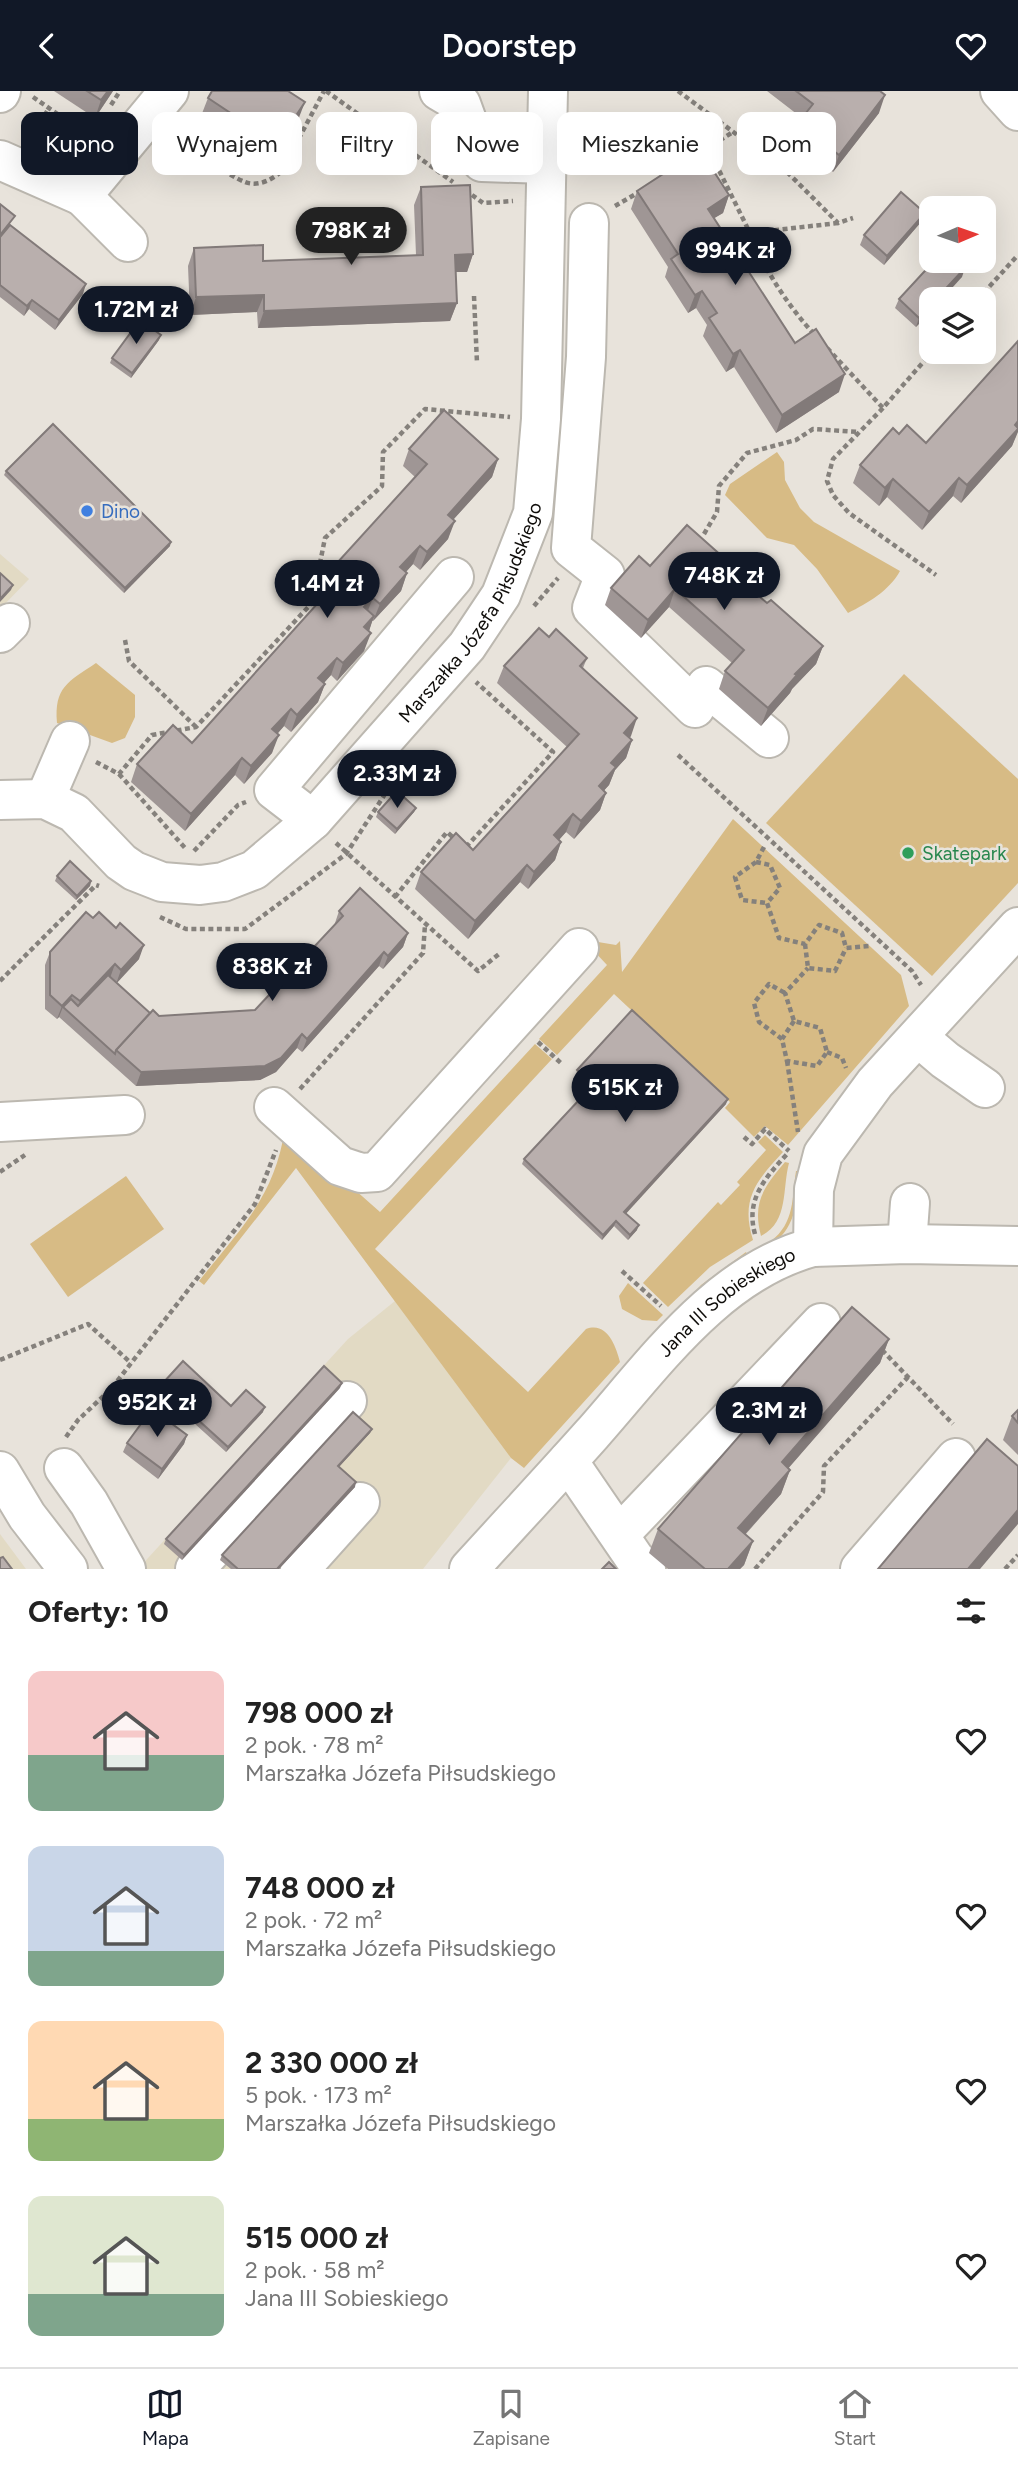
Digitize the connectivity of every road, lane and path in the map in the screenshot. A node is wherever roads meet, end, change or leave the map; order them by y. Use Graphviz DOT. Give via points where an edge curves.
graph roads {
  1 [pos="25,91"];
  2 [pos="325,91"];
  3 [pos="439,91"];
  4 [pos="548,91"];
  5 [pos="678,91"];
  6 [pos="1000,91"];
  7 [pos="159,104"];
  8 [pos="1018,111"];
  9 [pos="55,112"];
  10 [pos="733,132"];
  11 [pos="723,138"];
  12 [pos="0,160"];
  13 [pos="721,175"];
  14 [pos="546,182"];
  15 [pos="461,187"];
  16 [pos="643,189"];
  17 [pos="472,195"];
  18 [pos="82,196"];
  19 [pos="853,218"];
  20 [pos="589,223"];
  21 [pos="838,223"];
  22 [pos="750,233"];
  23 [pos="128,242"];
  24 [pos="1018,255"];
  25 [pos="989,287"];
  26 [pos="474,296"];
  27 [pos="816,336"];
  28 [pos="826,347"];
  29 [pos="477,363"];
  30 [pos="922,364"];
  31 [pos="883,408"];
  32 [pos="541,419"];
  33 [pos="860,432"];
  34 [pos="704,534"];
  35 [pos="936,575"];
  36 [pos="454,577"];
  37 [pos="125,640"];
  38 [pos="470,677"];
  39 [pos="196,727"];
  40 [pos="769,738"];
  41 [pos="68,745"];
  42 [pos="678,755"];
  43 [pos="119,774"];
  44 [pos="274,790"];
  45 [pos="45,799"];
  46 [pos="0,800"];
  47 [pos="313,820"];
  48 [pos="764,847"];
  49 [pos="346,854"];
  50 [pos="756,862"];
  51 [pos="395,897"];
  52 [pos="767,903"];
  53 [pos="425,924"];
  54 [pos="1018,927"];
  55 [pos="805,944"];
  56 [pos="869,946"];
  57 [pos="846,947"];
  58 [pos="579,948"];
  59 [pos="499,954"];
  60 [pos="808,968"];
  61 [pos="922,987"];
  62 [pos="785,993"];
  63 [pos="794,1021"];
  64 [pos="918,1037"];
  65 [pos="782,1039"];
  66 [pos="787,1061"];
  67 [pos="985,1089"];
  68 [pos="277,1106"];
  69 [pos="125,1115"];
  70 [pos="0,1122"];
  71 [pos="799,1132"];
  72 [pos="744,1137"];
  73 [pos="797,1145"];
  74 [pos="789,1151"];
  75 [pos="910,1203"];
  76 [pos="907,1244"];
  77 [pos="1018,1246"];
  78 [pos="813,1247"];
  79 [pos="762,1251"];
  80 [pos="622,1271"];
  81 [pos="669,1314"];
  82 [pos="821,1323"];
  83 [pos="882,1349"];
  84 [pos="0,1360"];
  85 [pos="131,1363"];
  86 [pos="908,1377"];
  87 [pos="347,1401"];
  88 [pos="955,1442"];
  89 [pos="568,1461"];
  90 [pos="64,1468"];
  91 [pos="0,1472"];
  92 [pos="360,1502"];
  93 [pos="621,1534"];
  94 [pos="1018,1555"];
  95 [pos="68,1569"];
  96 [pos="127,1569"];
  97 [pos="195,1569"];
  98 [pos="300,1569"];
  99 [pos="469,1569"];
  100 [pos="646,1569"];
  101 [pos="755,1569"];
  102 [pos="860,1569"];
  103 [pos="1004,1569"];
  1 -- 9 [label="path"];
  2 -- 7 [label="path" via="281,172 263,183 243,182"];
  2 -- 15 [label="path"];
  3 -- 14 [label="street" via="461,104 482,162"];
  4 -- 14 [label="street, Marszałka Józefa Piłsudskiego"];
  5 -- 10 [label="path"];
  6 -- 8 [label="street"];
  7 -- 18 [label="street"];
  10 -- 11 [label="path"];
  10 -- 21 [label="path" via="786,171"];
  12 -- 18 [label="street"];
  13 -- 22 [label="path"];
  14 -- 17 [label="path" via="483,203"];
  14 -- 32 [label="street, Marszałka Józefa Piłsudskiego"];
  16 -- 20 [label="path"];
  18 -- 23 [label="street"];
  19 -- 21 [label="path"];
  20 -- 40 [label="street" via="586,357 571,548 605,575 592,608 695,708 706,686"];
  21 -- 22 [label="path"];
  22 -- 27 [label="path" via="791,305"];
  24 -- 25 [label="path"];
  26 -- 29 [label="path"];
  28 -- 31 [label="path"];
  30 -- 31 [label="path"];
  31 -- 33 [label="path"];
  32 -- 39 [label="path" via="425,409 383,452 382,486 325,538 312,603"];
  32 -- 47 [label="street, Marszałka Józefa Piłsudskiego" via="533,513 501,595 467,646"];
  33 -- 34 [label="path" via="813,429 796,440 747,453 719,486 717,512"];
  33 -- 35 [label="path" via="833,459 827,481 832,495 849,513"];
  36 -- 44 [label="street"];
  37 -- 39 [label="path" via="129,660"];
  38 -- 51 [label="path" via="553,752 465,848 447,832"];
  39 -- 43 [label="path" via="152,735"];
  41 -- 43 [label="path"];
  41 -- 45 [label="street"];
  42 -- 61 [label="path" via="912,971"];
  43 -- 44 [label="path" via="191,855 238,805"];
  44 -- 47 [label="street"];
  45 -- 46 [label="street, Marszałka Józefa Piłsudskiego"];
  45 -- 47 [label="street, Marszałka Józefa Piłsudskiego" via="74,813 134,871 162,882 200,885 254,870"];
  48 -- 50 [label="path"];
  49 -- 51 [label="path"];
  50 -- 52 [label="path" via="770,865 780,888"];
  50 -- 52 [label="path" via="735,877 742,900"];
  51 -- 53 [label="path"];
  52 -- 55 [label="path" via="779,938"];
  53 -- 59 [label="path" via="478,971"];
  53 -- 68 [label="path" via="423,953 289,1102"];
  54 -- 64 [label="street, Jana III Sobieskiego"];
  55 -- 57 [label="path" via="819,925 842,933"];
  55 -- 60 [label="path"];
  56 -- 57 [label="path"];
  57 -- 60 [label="path" via="835,971"];
  58 -- 68 [label="street" via="377,1172 361,1173 340,1166"];
  60 -- 62 [label="path"];
  62 -- 63 [label="path"];
  62 -- 65 [label="path" via="769,984 754,1003 758,1022"];
  63 -- 65 [label="path"];
  63 -- 66 [label="path" via="820,1028 827,1052 817,1066"];
  64 -- 67 [label="street"];
  64 -- 78 [label="street, Jana III Sobieskiego" via="875,1083 823,1154 814,1189"];
  65 -- 66 [label="path"];
  66 -- 71 [label="path"];
  68 -- 85 [label="path" via="281,1132 255,1204"];
  69 -- 70 [label="street"];
  72 -- 74 [label="path" via="752,1144 765,1129"];
  73 -- 74 [label="path"];
  74 -- 79 [label="path" via="763,1180 753,1208"];
  75 -- 76 [label="street"];
  76 -- 77 [label="street"];
  76 -- 78 [label="street"];
  78 -- 79 [label="street, Jana III Sobieskiego" via="789,1254"];
  79 -- 89 [label="street, Jana III Sobieskiego"];
  80 -- 81 [label="path"];
  82 -- 93 [label="street"];
  83 -- 86 [label="path"];
  84 -- 85 [label="path" via="88,1324"];
  85 -- 90 [label="path" via="69,1431 63,1443"];
  86 -- 88 [label="path"];
  86 -- 101 [label="path" via="824,1466 823,1492"];
  87 -- 97 [label="street"];
  88 -- 102 [label="street"];
  89 -- 93 [label="street"];
  89 -- 99 [label="street, Jana III Sobieskiego"];
  90 -- 96 [label="street" via="97,1514"];
  91 -- 95 [label="street"];
  92 -- 98 [label="street"];
  93 -- 100 [label="street"];
  94 -- 103 [label="path"];
}
